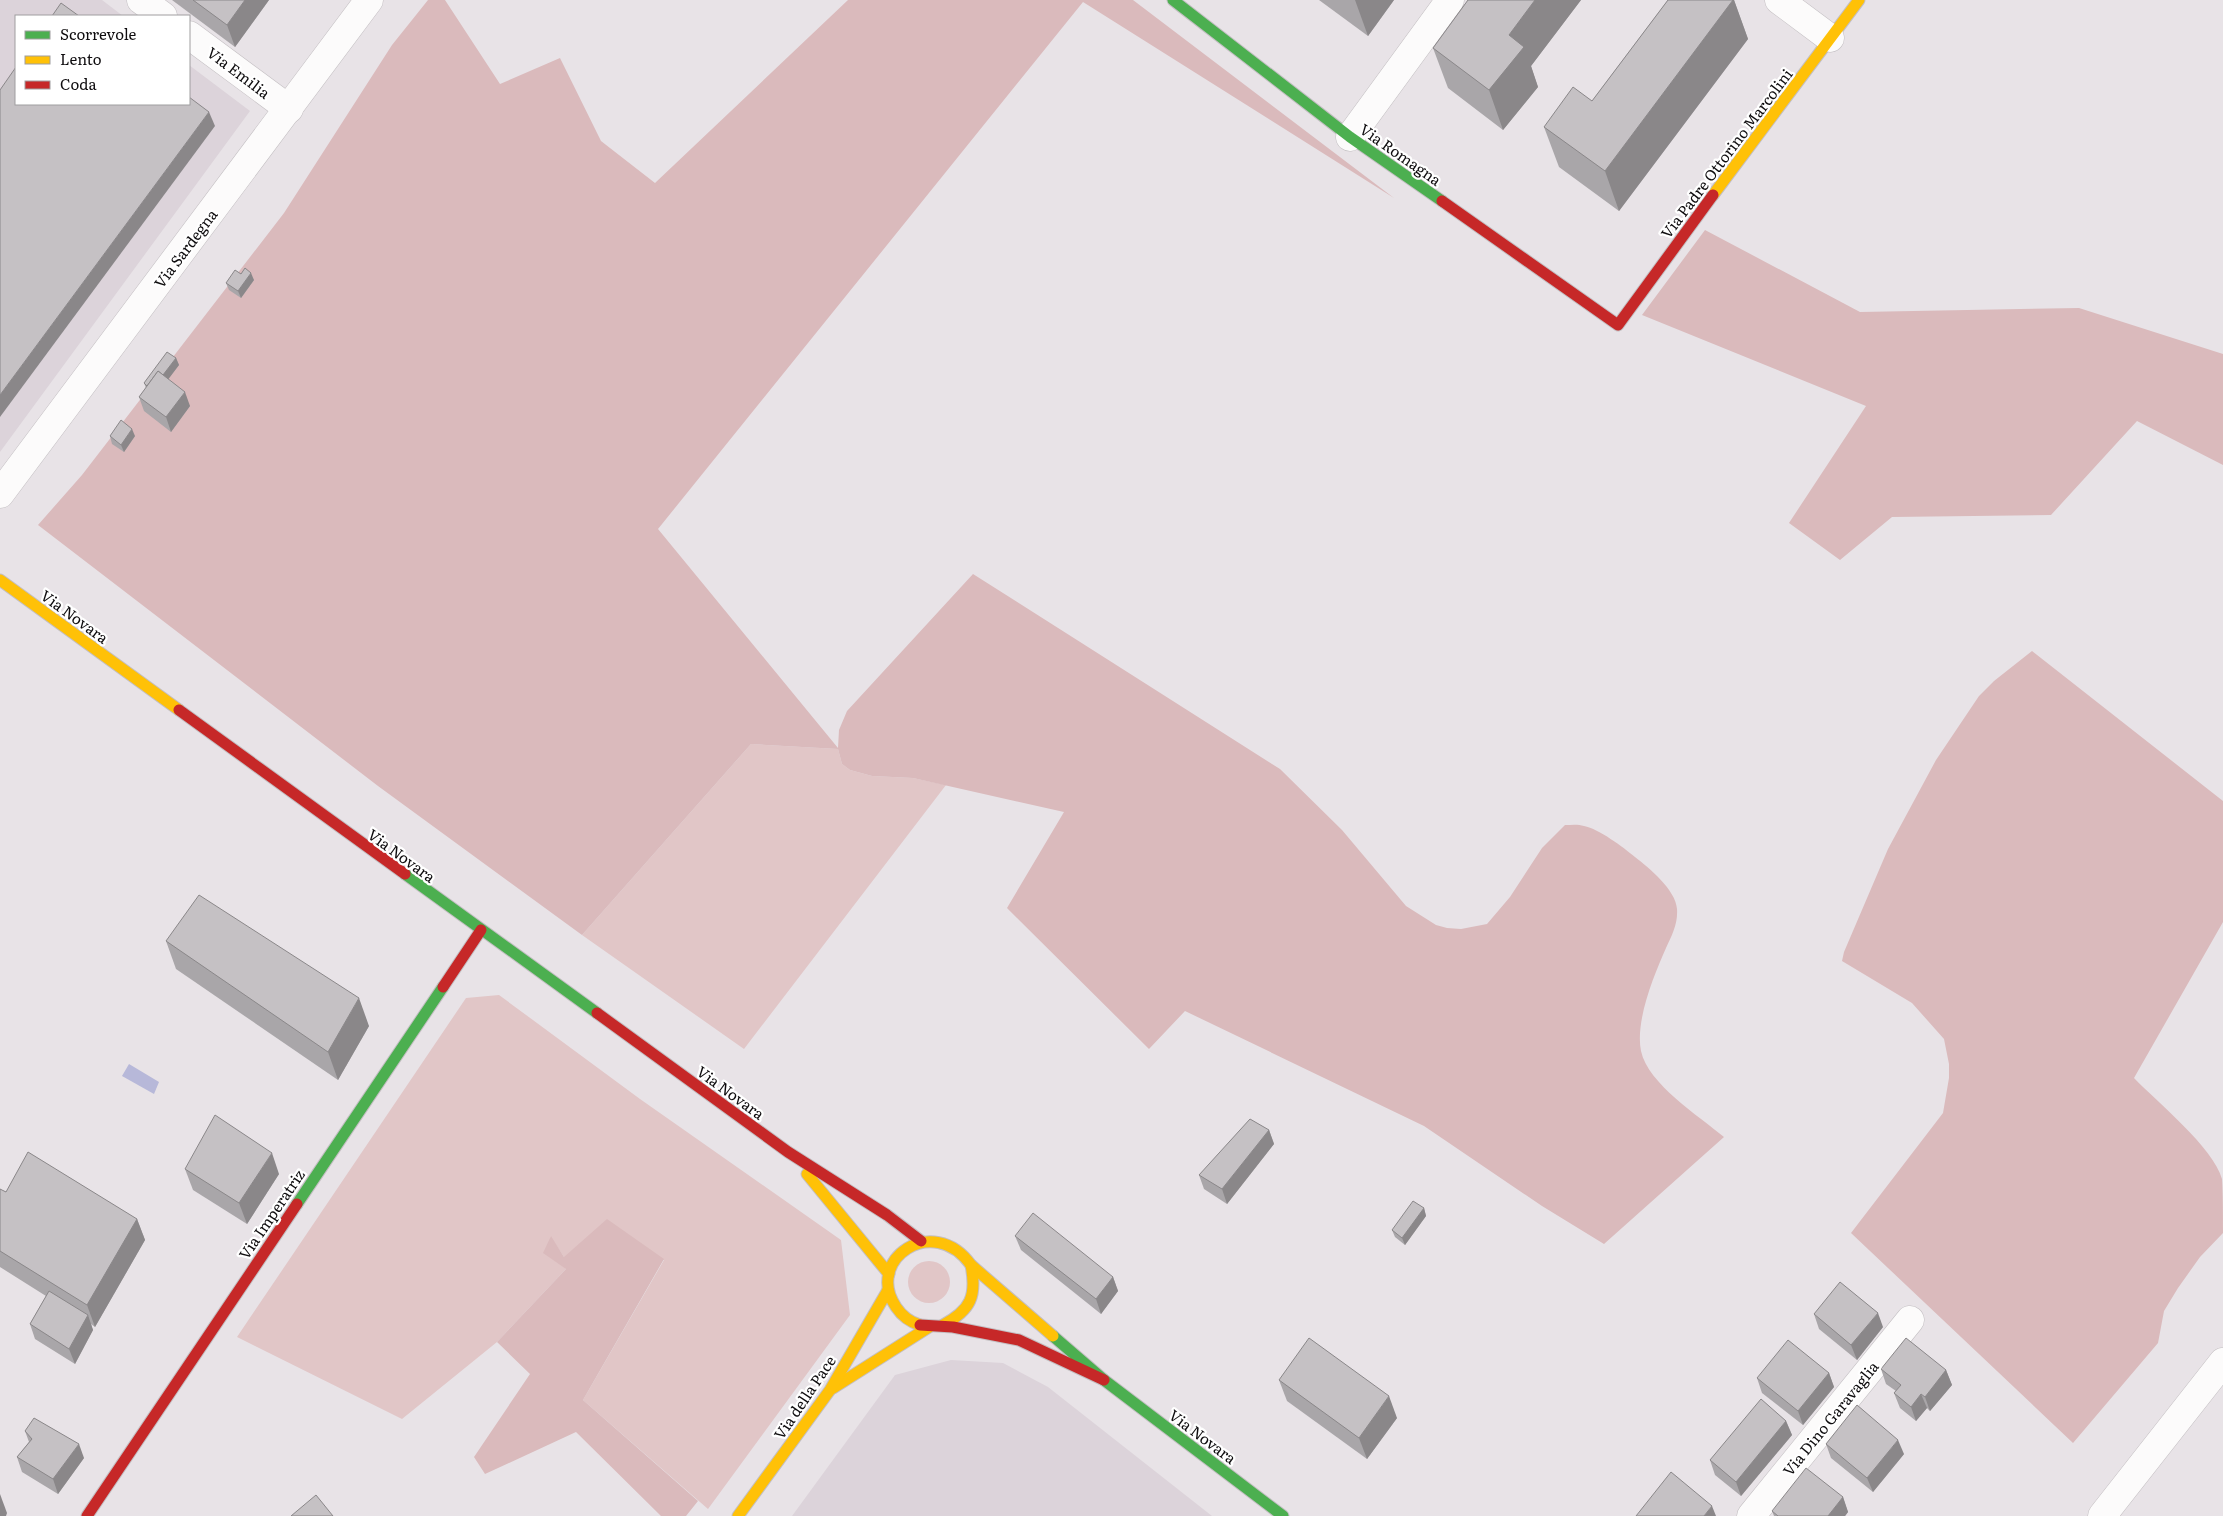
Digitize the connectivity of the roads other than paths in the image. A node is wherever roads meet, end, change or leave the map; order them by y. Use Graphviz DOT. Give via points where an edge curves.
graph roads {
  1 [pos="141,0"];
  2 [pos="369,0"];
  3 [pos="1173,0"];
  4 [pos="1450,0"];
  5 [pos="1778,0"];
  6 [pos="1859,0"];
  7 [pos="162,15"];
  8 [pos="190,36"];
  9 [pos="1830,38"];
  10 [pos="289,110"];
  11 [pos="1350,137"];
  12 [pos="1618,325"];
  13 [pos="0,494"];
  14 [pos="0,580"];
  15 [pos="481,930"];
  16 [pos="788,1152"];
  17 [pos="921,1242"];
  18 [pos="971,1265"];
  19 [pos="889,1274"];
  20 [pos="888,1290"];
  21 [pos="1910,1320"];
  22 [pos="943,1326"];
  23 [pos="929,1327"];
  24 [pos="2223,1362"];
  25 [pos="1104,1380"];
  26 [pos="830,1390"];
  27 [pos="87,1516"];
  28 [pos="738,1516"];
  29 [pos="1283,1516"];
  30 [pos="1751,1516"];
  31 [pos="2102,1516"];
  1 -- 7 [label="street"];
  2 -- 10 [label="street, Via Sardegna"];
  3 -- 11 [label="street, Via Romagna"];
  4 -- 11 [label="street"];
  5 -- 9 [label="street"];
  6 -- 9 [label="street, Via Padre Ottorino Marcolini"];
  8 -- 10 [label="street, Via Emilia"];
  9 -- 12 [label="street, Via Padre Ottorino Marcolini"];
  10 -- 13 [label="street, Via Sardegna"];
  11 -- 12 [label="street, Via Romagna"];
  14 -- 15 [label="street, Via Novara"];
  15 -- 16 [label="street, Via Novara"];
  15 -- 27 [label="street, Via Imperatriz"];
  16 -- 17 [label="street, Via Novara" via="886,1215"];
  16 -- 19 [label="street, Via Novara"];
  17 -- 18 [label="street, Via Novara" via="936,1240 950,1245"];
  17 -- 19 [label="street" via="900,1253"];
  18 -- 22 [label="street" via="973,1295 957,1319"];
  18 -- 25 [label="street, Via Novara"];
  19 -- 20 [label="street"];
  20 -- 23 [label="street, Via Novara" via="902,1315 914,1324"];
  20 -- 26 [label="street, Via della Pace"];
  21 -- 30 [label="street, Via Dino Garavaglia"];
  22 -- 23 [label="street, Via Novara"];
  22 -- 25 [label="street, Via Novara" via="1019,1340"];
  23 -- 26 [label="street"];
  24 -- 31 [label="street"];
  25 -- 29 [label="street, Via Novara"];
  26 -- 28 [label="street, Via della Pace"];
}
